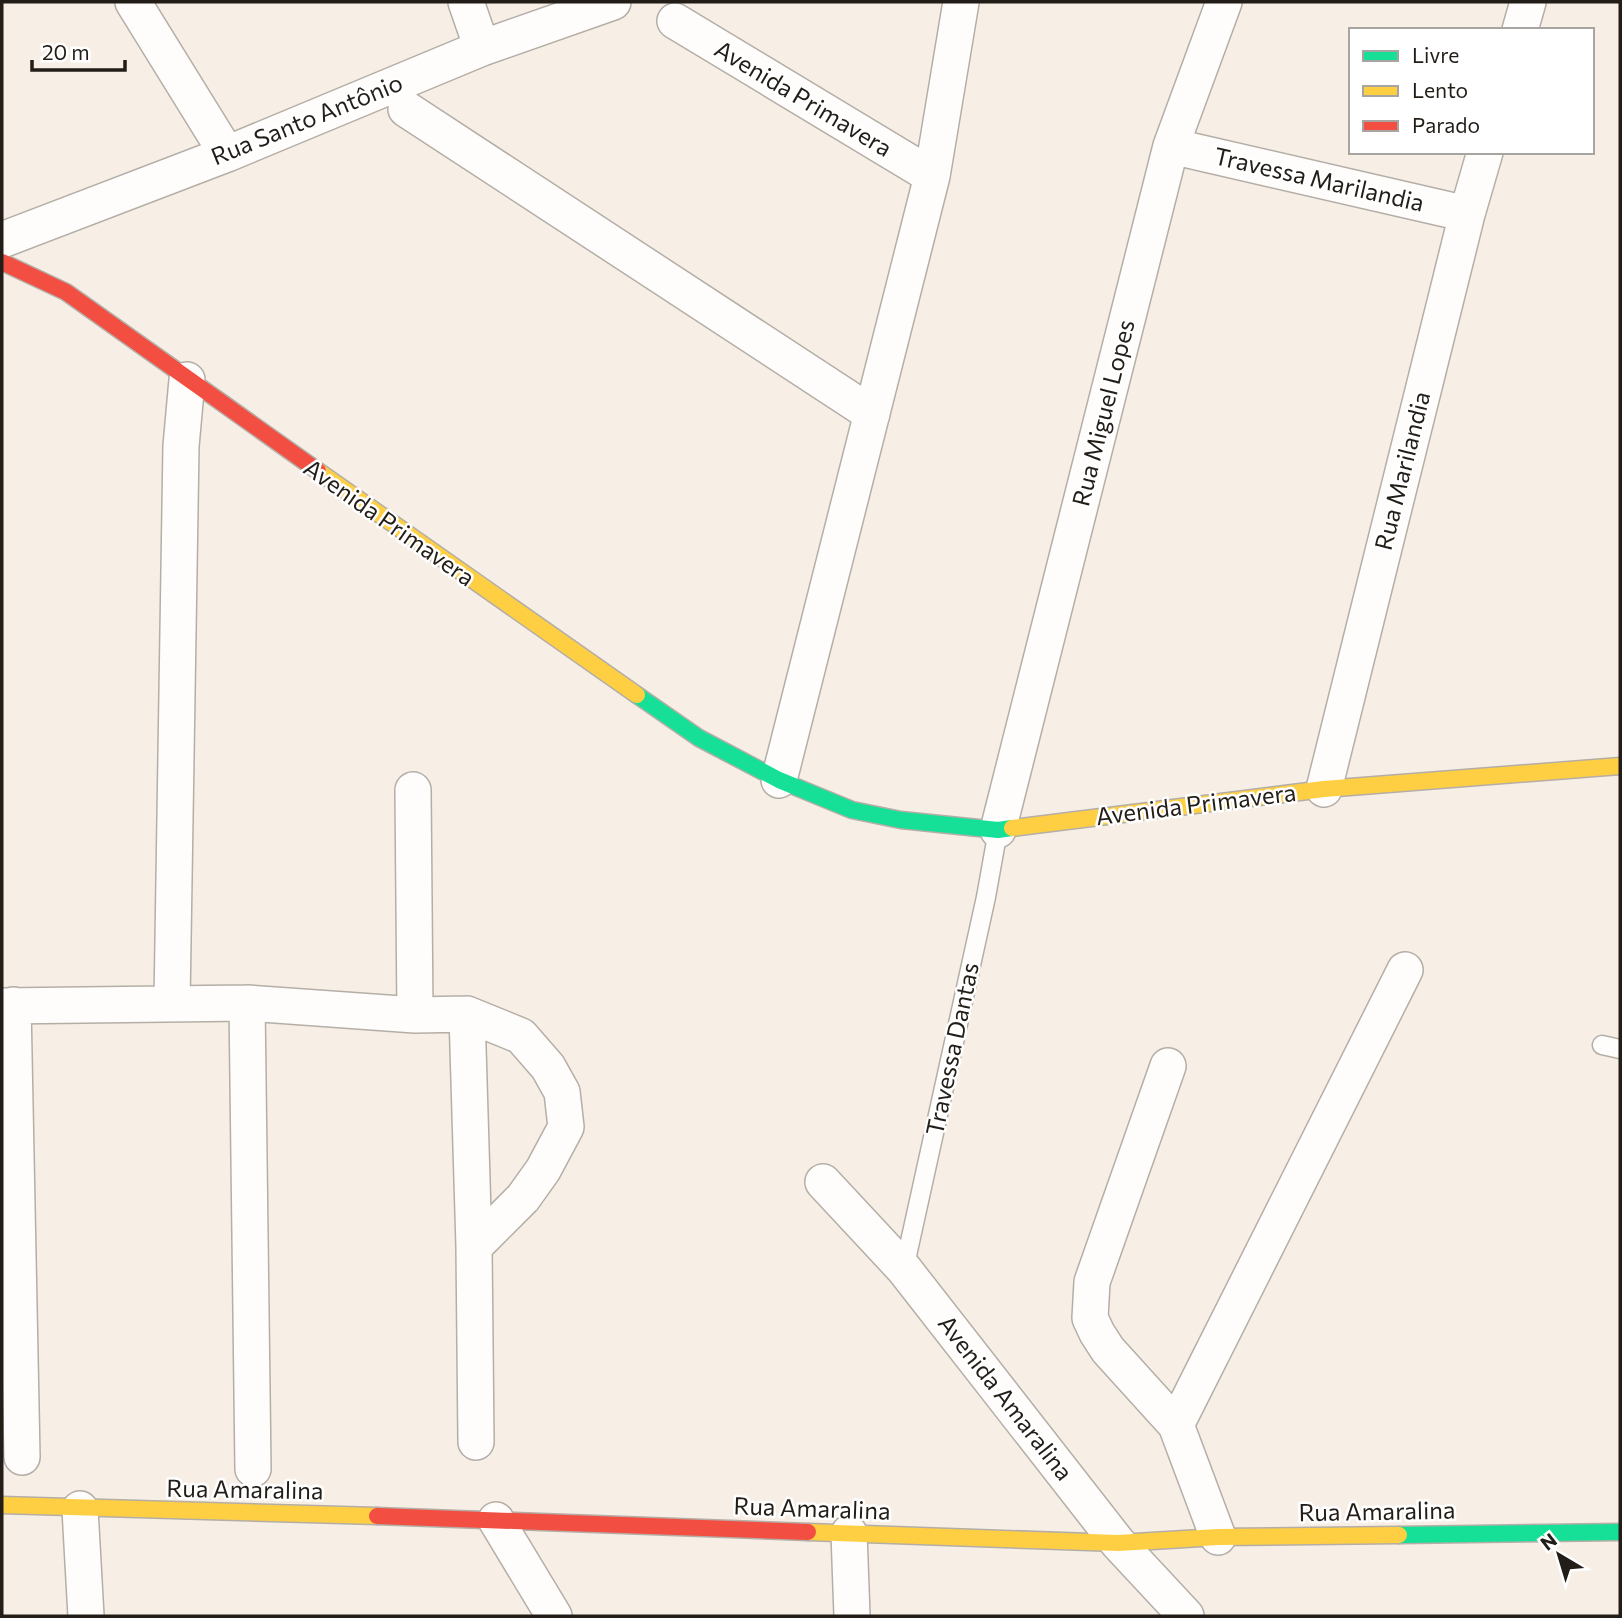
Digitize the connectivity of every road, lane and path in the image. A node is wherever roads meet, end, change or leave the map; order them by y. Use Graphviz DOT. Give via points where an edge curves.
graph roads {
  1 [pos="132,2"];
  2 [pos="466,2"];
  3 [pos="613,2"];
  4 [pos="961,2"];
  5 [pos="1224,2"];
  6 [pos="1528,2"];
  7 [pos="675,21"];
  8 [pos="1521,28"];
  9 [pos="482,48"];
  10 [pos="406,108"];
  11 [pos="1171,146"];
  12 [pos="228,154"];
  13 [pos="1484,154"];
  14 [pos="932,176"];
  15 [pos="1467,214"];
  16 [pos="2,240"];
  17 [pos="2,262"];
  18 [pos="187,380"];
  19 [pos="872,414"];
  20 [pos="1620,766"];
  21 [pos="779,780"];
  22 [pos="1324,789"];
  23 [pos="413,790"];
  24 [pos="998,830"];
  25 [pos="1405,971"];
  26 [pos="172,1003"];
  27 [pos="247,1003"];
  28 [pos="7,1006"];
  29 [pos="467,1014"];
  30 [pos="415,1015"];
  31 [pos="1602,1045"];
  32 [pos="1620,1049"];
  33 [pos="1168,1066"];
  34 [pos="823,1182"];
  35 [pos="474,1247"];
  36 [pos="904,1269"];
  37 [pos="1177,1425"];
  38 [pos="476,1442"];
  39 [pos="22,1457"];
  40 [pos="253,1469"];
  41 [pos="2,1505"];
  42 [pos="80,1509"];
  43 [pos="496,1520"];
  44 [pos="1620,1532"];
  45 [pos="849,1533"];
  46 [pos="1218,1537"];
  47 [pos="1118,1543"];
  48 [pos="86,1616"];
  49 [pos="554,1616"];
  50 [pos="852,1616"];
  51 [pos="1186,1616"];
  1 -- 12 [label="street"];
  2 -- 9 [label="street"];
  3 -- 9 [label="street, Rua Santo Antônio"];
  4 -- 14 [label="street"];
  5 -- 11 [label="street, Rua Miguel Lopes"];
  6 -- 8 [label="street"];
  7 -- 14 [label="street, Avenida Primavera"];
  9 -- 12 [label="street, Rua Santo Antônio"];
  10 -- 19 [label="street"];
  11 -- 15 [label="street, Travessa Marilandia"];
  11 -- 24 [label="street, Rua Miguel Lopes"];
  12 -- 16 [label="street, Rua Santo Antônio"];
  13 -- 15 [label="street, Rua Marilandia"];
  14 -- 19 [label="street"];
  15 -- 22 [label="street, Rua Marilandia"];
  17 -- 18 [label="street, Avenida Primavera" via="66,292"];
  18 -- 21 [label="street, Avenida Primavera" via="699,738"];
  18 -- 26 [label="street" via="181,446"];
  19 -- 21 [label="street"];
  20 -- 22 [label="street, Avenida Primavera"];
  21 -- 24 [label="street, Avenida Primavera" via="852,810"];
  22 -- 24 [label="street, Avenida Primavera"];
  23 -- 30 [label="street"];
  24 -- 36 [label="lane, Travessa Dantas"];
  25 -- 37 [label="street"];
  26 -- 27 [label="street"];
  26 -- 28 [label="street"];
  27 -- 30 [label="street"];
  27 -- 40 [label="street"];
  28 -- 39 [label="street"];
  29 -- 30 [label="street"];
  29 -- 35 [label="street"];
  29 -- 35 [label="street" via="521,1036 562,1092 566,1127 523,1198"];
  31 -- 32 [label="lane"];
  33 -- 37 [label="street" via="1092,1282 1090,1318 1108,1350"];
  34 -- 36 [label="street, Avenida Amaralina"];
  35 -- 38 [label="street"];
  36 -- 47 [label="street, Avenida Amaralina"];
  37 -- 46 [label="street"];
  41 -- 42 [label="street, Rua Amaralina"];
  42 -- 43 [label="street, Rua Amaralina"];
  42 -- 48 [label="street"];
  43 -- 45 [label="street, Rua Amaralina"];
  43 -- 49 [label="street"];
  44 -- 46 [label="street, Rua Amaralina"];
  45 -- 47 [label="street, Rua Amaralina"];
  45 -- 50 [label="street"];
  46 -- 47 [label="street, Rua Amaralina"];
  47 -- 51 [label="street, Avenida Amaralina"];
}
